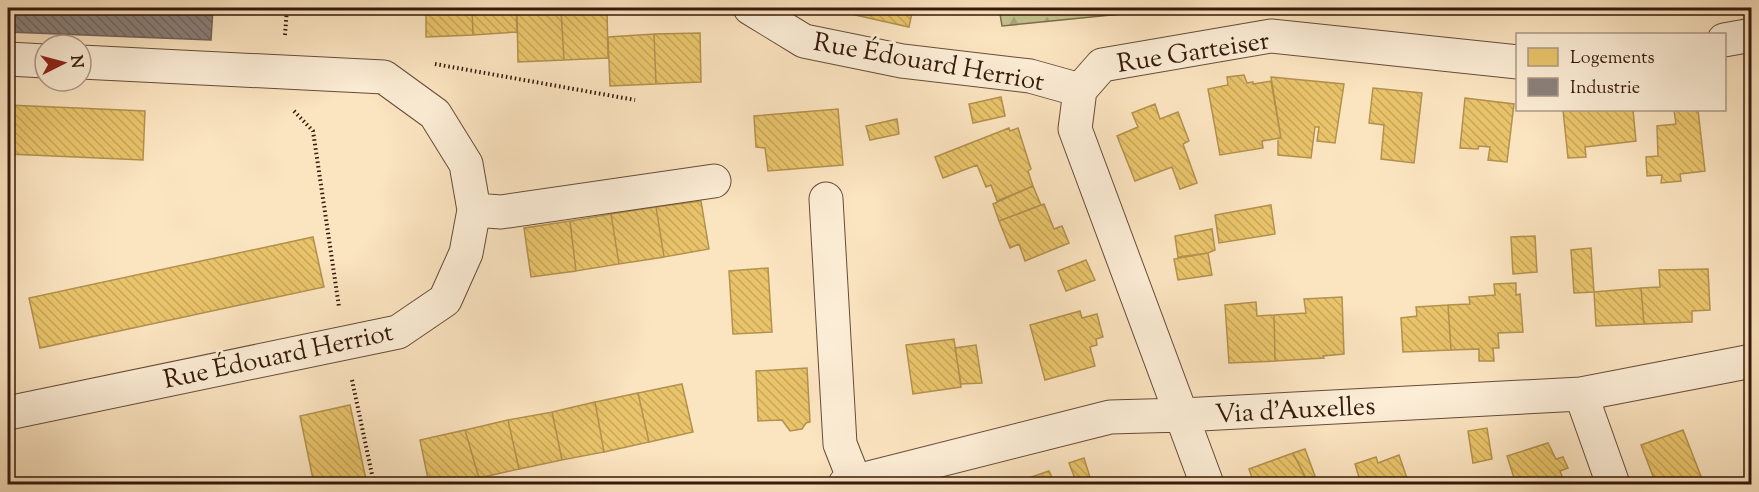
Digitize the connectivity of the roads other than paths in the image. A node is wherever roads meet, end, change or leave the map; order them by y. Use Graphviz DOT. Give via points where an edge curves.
graph roads {
  1 [pos="750,8"];
  2 [pos="1752,35"];
  3 [pos="1726,40"];
  4 [pos="8,59"];
  5 [pos="33,60"];
  6 [pos="93,62"];
  7 [pos="1516,62"];
  8 [pos="1080,90"];
  9 [pos="714,181"];
  10 [pos="826,199"];
  11 [pos="474,210"];
  12 [pos="1752,361"];
  13 [pos="1581,393"];
  14 [pos="8,413"];
  15 [pos="1182,416"];
  16 [pos="850,483"];
  17 [pos="1207,484"];
  18 [pos="1613,484"];
  1 -- 8 [label="street, Rue Édouard Herriot" via="804,41 902,61 1030,76"];
  2 -- 3 [label="street"];
  4 -- 5 [label="street"];
  6 -- 11 [label="street, Rue Édouard Herriot" via="283,59 384,77 435,114 466,164"];
  7 -- 8 [label="street, Rue Garteiser" via="1271,36 1102,65"];
  8 -- 15 [label="street" via="1075,129"];
  9 -- 11 [label="street" via="501,212"];
  10 -- 16 [label="street" via="840,444"];
  11 -- 14 [label="street, Rue Édouard Herriot" via="466,253 444,300 398,332"];
  12 -- 13 [label="street, Via d'Auxelles"];
  13 -- 15 [label="street, Via d'Auxelles"];
  13 -- 18 [label="street"];
  15 -- 16 [label="street, Via d'Auxelles" via="1110,417"];
  15 -- 17 [label="street"];
}
